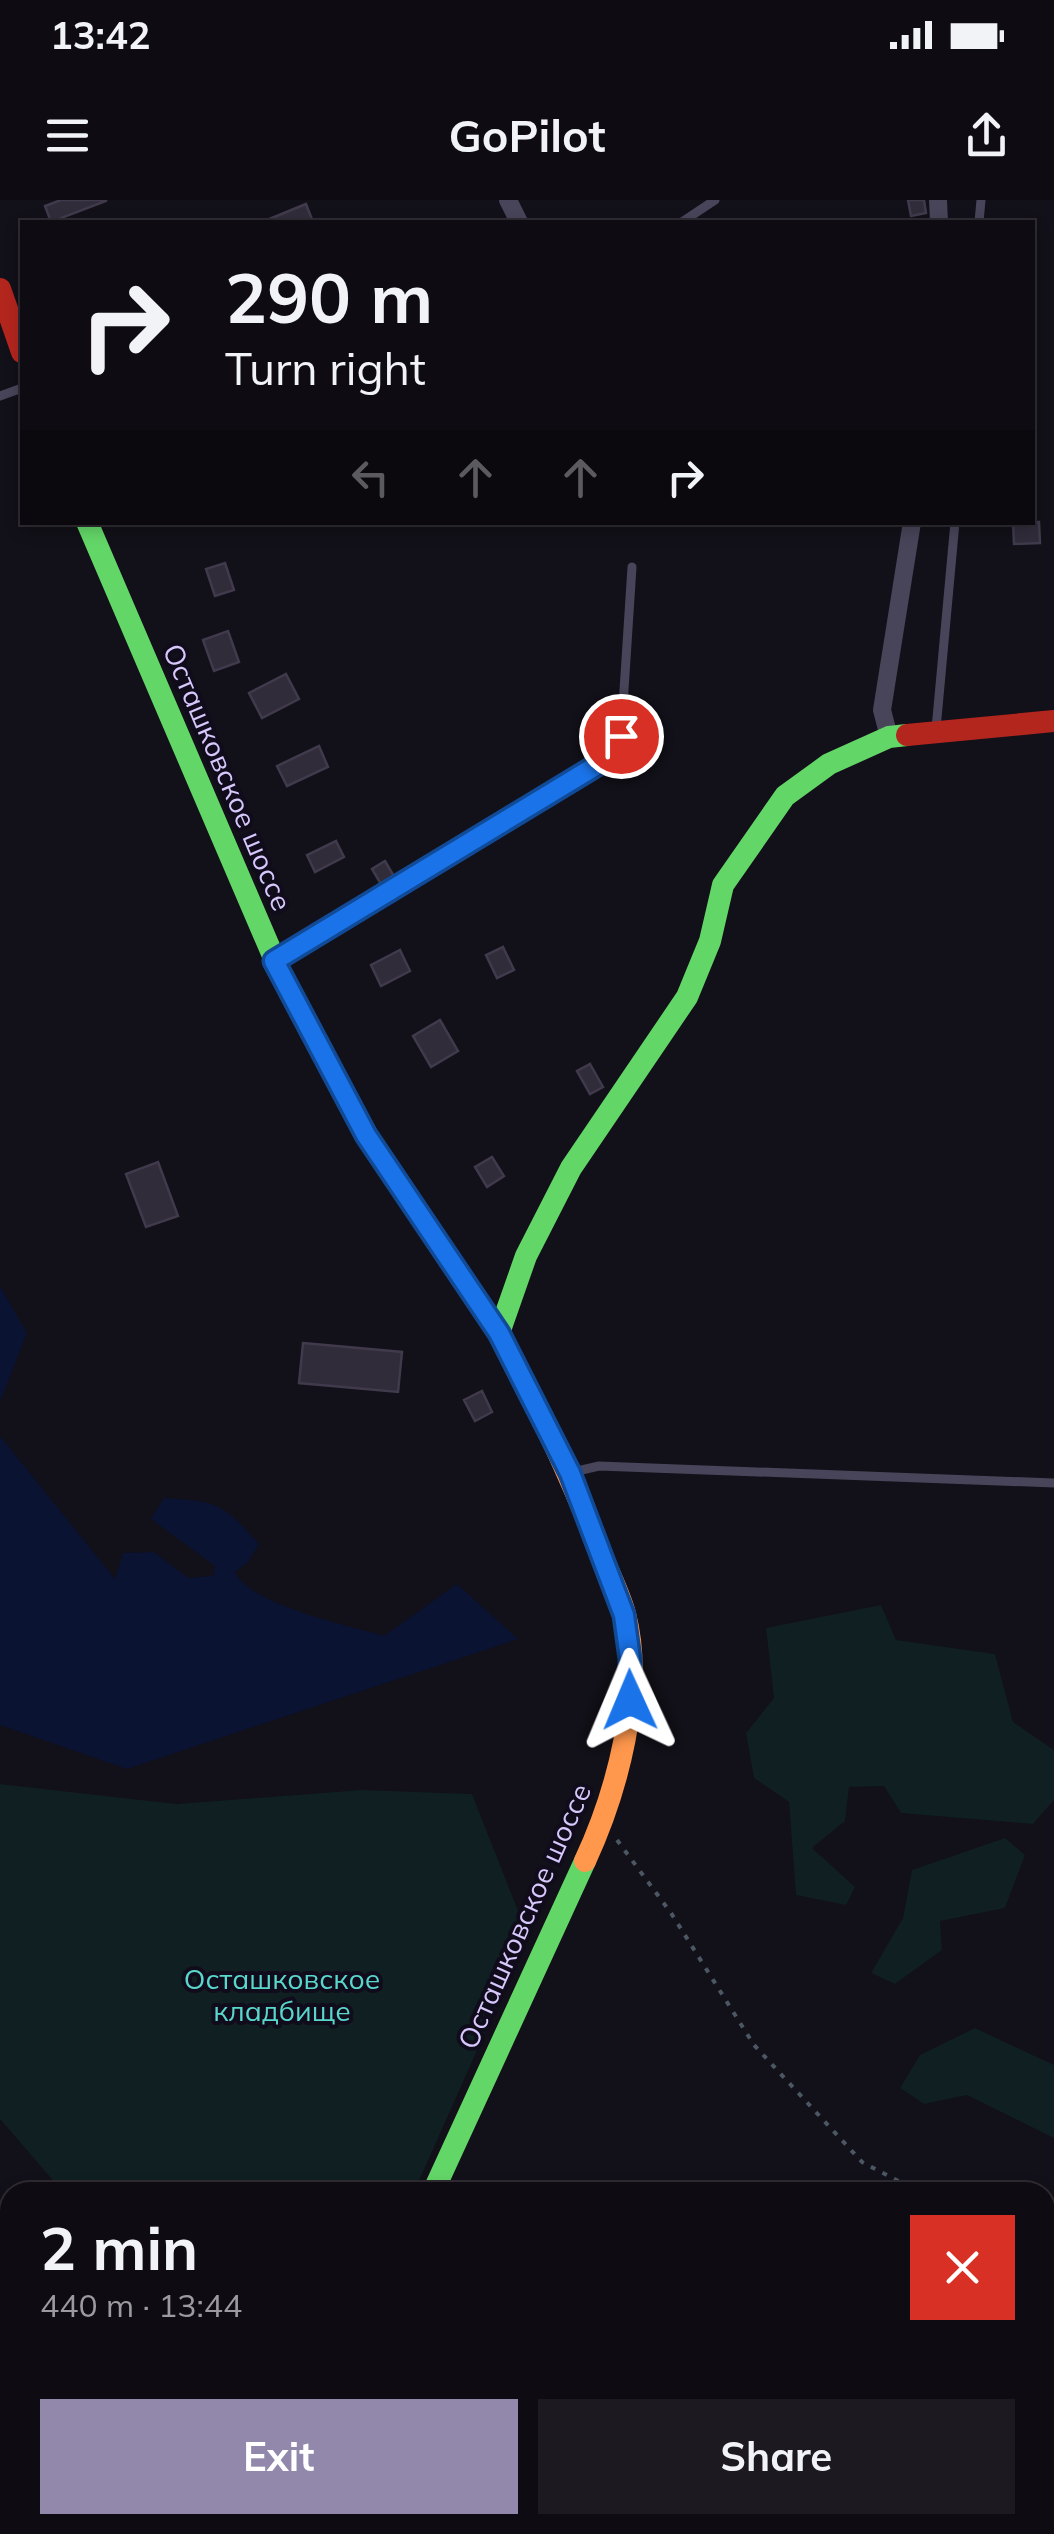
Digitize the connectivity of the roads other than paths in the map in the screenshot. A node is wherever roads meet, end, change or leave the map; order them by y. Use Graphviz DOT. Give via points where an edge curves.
graph roads {
  1 [pos="715,200"];
  2 [pos="685,220"];
  3 [pos="0,289"];
  4 [pos="20,346"];
  5 [pos="88,525"];
  6 [pos="912,525"];
  7 [pos="955,525"];
  8 [pos="632,567"];
  9 [pos="1054,720"];
  10 [pos="936,732"];
  11 [pos="889,737"];
  12 [pos="274,961"];
  13 [pos="499,1333"];
  14 [pos="570,1473"];
  15 [pos="1054,1482"];
  16 [pos="438,2182"];
  1 -- 2 [label="lane"];
  3 -- 4 [label="street"];
  5 -- 12 [label="street, Осташковское шоссе"];
  6 -- 11 [label="street" via="882,710"];
  7 -- 10 [label="lane"];
  8 -- 12 [label="lane" via="621,736 612,756"];
  9 -- 10 [label="street"];
  10 -- 11 [label="street"];
  11 -- 13 [label="street" via="829,764 785,796 723,885 710,942 687,997 571,1168 526,1256"];
  12 -- 13 [label="street, Осташковское шоссе" via="366,1135"];
  13 -- 14 [label="street, Осташковское шоссе"];
  14 -- 15 [label="lane" via="599,1466"];
  14 -- 16 [label="street, Осташковское шоссе" via="624,1615 630,1659 626,1740 603,1822"];
}
